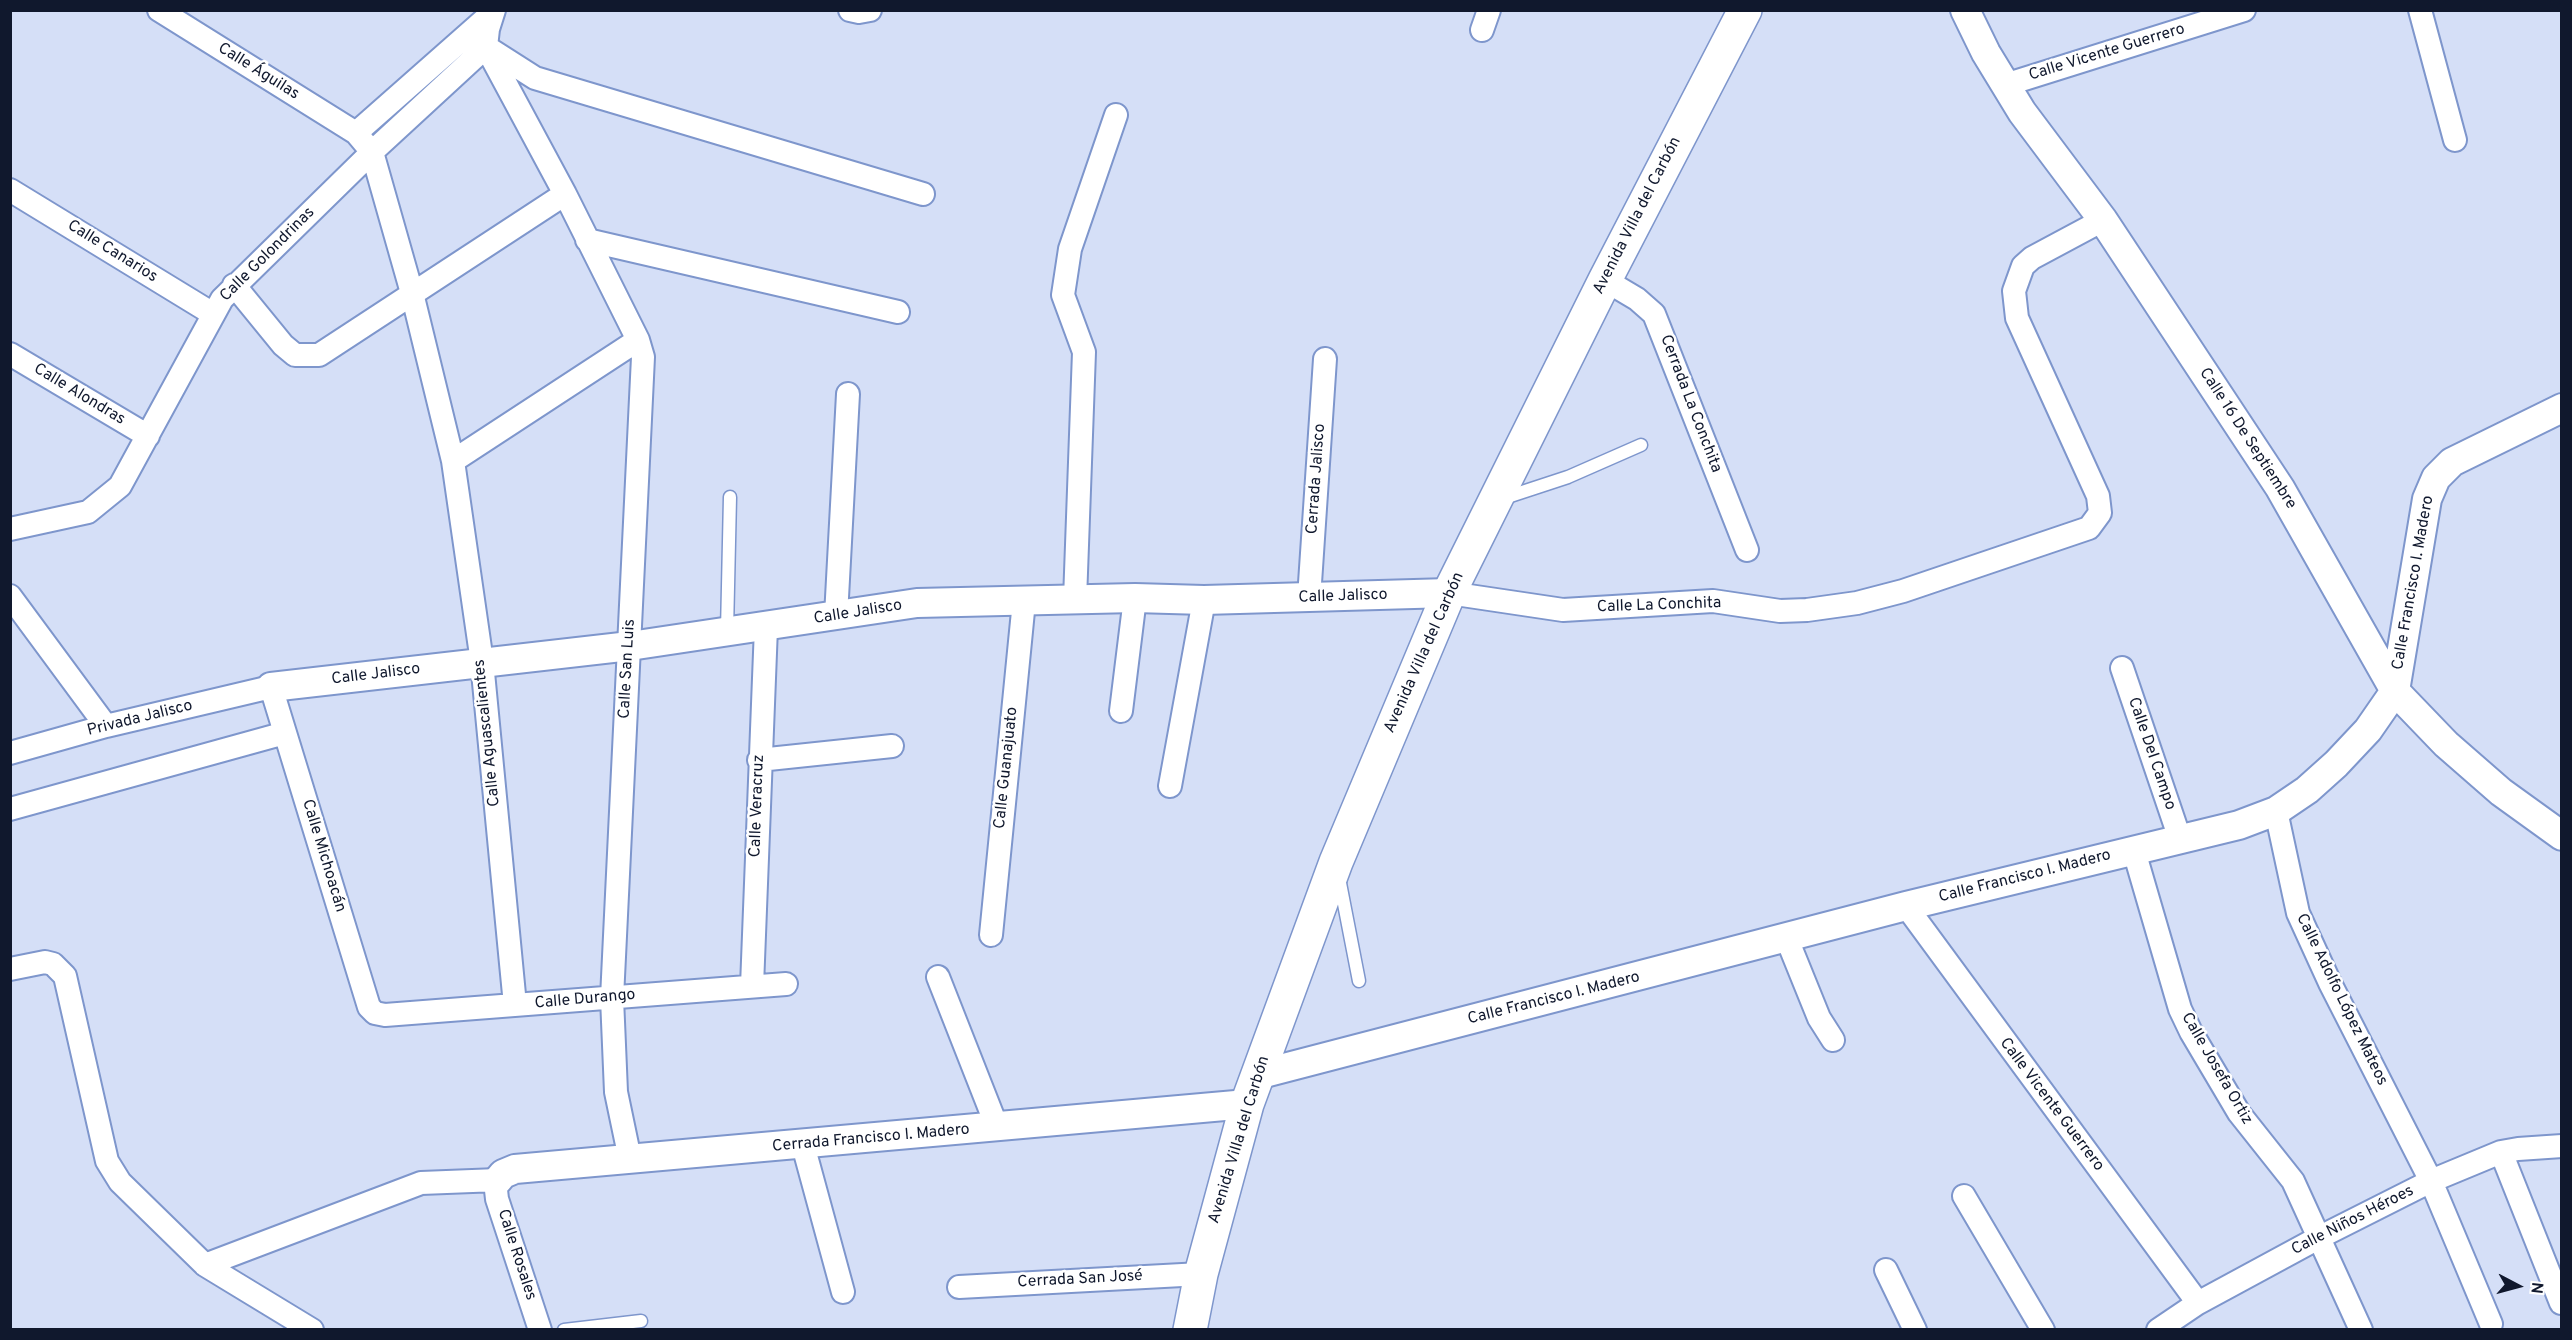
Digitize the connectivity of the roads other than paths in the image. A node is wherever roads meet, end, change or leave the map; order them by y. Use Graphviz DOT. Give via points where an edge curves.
graph roads {
  1 [pos="159,10"];
  2 [pos="850,10"];
  3 [pos="870,10"];
  4 [pos="1745,10"];
  5 [pos="1965,10"];
  6 [pos="2244,10"];
  7 [pos="2420,10"];
  8 [pos="493,12"];
  9 [pos="486,47"];
  10 [pos="2005,85"];
  11 [pos="1116,115"];
  12 [pos="356,133"];
  13 [pos="2455,140"];
  14 [pos="372,152"];
  15 [pos="10,190"];
  16 [pos="565,194"];
  17 [pos="923,194"];
  18 [pos="2103,220"];
  19 [pos="587,240"];
  20 [pos="1605,280"];
  21 [pos="234,285"];
  22 [pos="412,293"];
  23 [pos="898,312"];
  24 [pos="213,314"];
  25 [pos="638,340"];
  26 [pos="10,354"];
  27 [pos="1325,359"];
  28 [pos="848,394"];
  29 [pos="2562,408"];
  30 [pos="148,436"];
  31 [pos="1641,445"];
  32 [pos="453,461"];
  33 [pos="730,497"];
  34 [pos="1497,500"];
  35 [pos="10,529"];
  36 [pos="1747,550"];
  37 [pos="1449,593"];
  38 [pos="10,596"];
  39 [pos="1135,598"];
  40 [pos="1309,598"];
  41 [pos="1075,600"];
  42 [pos="1204,600"];
  43 [pos="1024,601"];
  44 [pos="836,616"];
  45 [pos="766,627"];
  46 [pos="727,631"];
  47 [pos="630,646"];
  48 [pos="482,663"];
  49 [pos="2122,668"];
  50 [pos="271,687"];
  51 [pos="2394,691"];
  52 [pos="1121,711"];
  53 [pos="106,726"];
  54 [pos="285,733"];
  55 [pos="892,746"];
  56 [pos="10,753"];
  57 [pos="759,760"];
  58 [pos="1170,786"];
  59 [pos="10,809"];
  60 [pos="2276,811"];
  61 [pos="2562,836"];
  62 [pos="2180,839"];
  63 [pos="2134,851"];
  64 [pos="1336,862"];
  65 [pos="1906,906"];
  66 [pos="991,935"];
  67 [pos="1786,939"];
  68 [pos="10,969"];
  69 [pos="938,977"];
  70 [pos="1359,981"];
  71 [pos="786,984"];
  72 [pos="752,986"];
  73 [pos="612,998"];
  74 [pos="515,1005"];
  75 [pos="385,1015"];
  76 [pos="1833,1040"];
  77 [pos="1252,1090"];
  78 [pos="997,1127"];
  79 [pos="803,1145"];
  80 [pos="2562,1146"];
  81 [pos="2501,1152"];
  82 [pos="630,1160"];
  83 [pos="498,1180"];
  84 [pos="2431,1181"];
  85 [pos="1964,1196"];
  86 [pos="2320,1237"];
  87 [pos="205,1265"];
  88 [pos="1886,1270"];
  89 [pos="1201,1274"];
  90 [pos="959,1287"];
  91 [pos="843,1292"];
  92 [pos="2198,1303"];
  93 [pos="2561,1304"];
  94 [pos="641,1321"];
  95 [pos="2492,1324"];
  96 [pos="312,1329"];
  97 [pos="540,1329"];
  98 [pos="564,1329"];
  99 [pos="1190,1329"];
  100 [pos="1915,1329"];
  101 [pos="2043,1329"];
  102 [pos="2158,1329"];
  103 [pos="2361,1329"];
  1 -- 12 [label="street, Calle Águilas"];
  2 -- 3 [label="street"];
  4 -- 20 [label="main road, Avenida Villa del Carbón"];
  5 -- 10 [label="street, Calle 16 De Septiembre"];
  6 -- 10 [label="street, Calle Vicente Guerrero"];
  7 -- 13 [label="street"];
  8 -- 9 [label="street"];
  8 -- 12 [label="street"];
  9 -- 14 [label="street, Calle Golondrinas"];
  9 -- 16 [label="street, Calle San Luis"];
  9 -- 17 [label="street" via="535,78"];
  10 -- 18 [label="street, Calle 16 De Septiembre"];
  11 -- 41 [label="street" via="1070,249 1063,295 1084,352"];
  12 -- 14 [label="street, Calle Águilas"];
  14 -- 21 [label="street, Calle Golondrinas"];
  14 -- 22 [label="street, Calle Aguascalientes"];
  15 -- 24 [label="street, Calle Canarios"];
  16 -- 19 [label="street, Calle San Luis"];
  16 -- 22 [label="street"];
  18 -- 37 [label="street, Calle La Conchita" via="2032,258 2024,266 2014,291 2017,318 2098,496 2097,519 2089,528 1903,591 1857,603 1780,611 1713,601 1563,610"];
  18 -- 51 [label="street, Calle 16 De Septiembre" via="2280,488"];
  19 -- 23 [label="street"];
  19 -- 25 [label="street, Calle San Luis"];
  20 -- 34 [label="main road, Avenida Villa del Carbón"];
  20 -- 36 [label="street, Cerrada La Conchita" via="1654,314"];
  21 -- 22 [label="street" via="283,345 295,355 307,357 319,355"];
  21 -- 24 [label="street, Calle Golondrinas"];
  22 -- 32 [label="street, Calle Aguascalientes"];
  24 -- 30 [label="street, Calle Golondrinas"];
  25 -- 32 [label="street"];
  25 -- 47 [label="street, Calle San Luis" via="643,357"];
  26 -- 30 [label="street, Calle Alondras"];
  27 -- 40 [label="street, Cerrada Jalisco"];
  28 -- 44 [label="street"];
  29 -- 51 [label="street, Calle Francisco I. Madero" via="2452,462 2436,478 2427,499"];
  30 -- 35 [label="street, Calle Golondrinas" via="120,486 88,512"];
  31 -- 34 [label="lane" via="1568,477"];
  32 -- 48 [label="street, Calle Aguascalientes"];
  33 -- 46 [label="lane"];
  34 -- 37 [label="main road, Avenida Villa del Carbón"];
  37 -- 40 [label="street, Calle Jalisco"];
  37 -- 64 [label="main road, Avenida Villa del Carbón"];
  38 -- 53 [label="street"];
  39 -- 41 [label="street, Calle Jalisco"];
  39 -- 42 [label="street, Calle Jalisco"];
  39 -- 52 [label="street"];
  40 -- 42 [label="street, Calle Jalisco"];
  41 -- 43 [label="street, Calle Jalisco"];
  42 -- 58 [label="street"];
  43 -- 44 [label="street, Calle Jalisco" via="917,603"];
  43 -- 66 [label="street, Calle Guanajuato"];
  44 -- 45 [label="street, Calle Jalisco"];
  45 -- 46 [label="street, Calle Jalisco"];
  45 -- 57 [label="street, Calle Veracruz"];
  46 -- 47 [label="street, Calle Jalisco"];
  47 -- 48 [label="street, Calle Jalisco"];
  47 -- 73 [label="street, Calle San Luis"];
  48 -- 50 [label="street, Calle Jalisco"];
  48 -- 74 [label="street, Calle Aguascalientes"];
  49 -- 62 [label="street, Calle Del Campo"];
  50 -- 53 [label="street, Privada Jalisco"];
  50 -- 54 [label="street, Calle Michoacán"];
  51 -- 60 [label="street, Calle Francisco I. Madero" via="2368,730 2336,764"];
  51 -- 61 [label="street, Calle 16 De Septiembre" via="2493,785"];
  53 -- 56 [label="street, Privada Jalisco"];
  54 -- 59 [label="street"];
  54 -- 75 [label="street, Calle Michoacán" via="369,1007"];
  55 -- 57 [label="street"];
  57 -- 72 [label="street, Calle Veracruz"];
  60 -- 62 [label="street, Calle Francisco I. Madero" via="2239,825"];
  60 -- 84 [label="street, Calle Adolfo López Mateos" via="2298,913"];
  62 -- 63 [label="street, Calle Francisco I. Madero"];
  63 -- 65 [label="street, Calle Francisco I. Madero"];
  63 -- 86 [label="street, Calle Josefa Ortiz" via="2180,1009 2191,1032 2239,1113 2286,1169"];
  64 -- 70 [label="lane"];
  64 -- 77 [label="main road, Avenida Villa del Carbón"];
  65 -- 67 [label="street, Calle Francisco I. Madero"];
  65 -- 92 [label="street, Calle Vicente Guerrero"];
  67 -- 76 [label="street" via="1819,1018"];
  67 -- 77 [label="street, Calle Francisco I. Madero"];
  68 -- 87 [label="street" via="45,962 65,976 107,1161 120,1182"];
  69 -- 78 [label="street"];
  71 -- 72 [label="street, Calle Durango"];
  72 -- 73 [label="street, Calle Durango"];
  73 -- 74 [label="street, Calle Durango"];
  73 -- 82 [label="street, Calle San Luis" via="616,1092"];
  74 -- 75 [label="street, Calle Durango"];
  77 -- 78 [label="street, Cerrada Francisco I. Madero"];
  77 -- 89 [label="main road, Avenida Villa del Carbón"];
  78 -- 79 [label="street, Cerrada Francisco I. Madero"];
  79 -- 82 [label="street, Cerrada Francisco I. Madero"];
  79 -- 91 [label="street"];
  80 -- 81 [label="street, Calle Niños Héroes"];
  81 -- 84 [label="street, Calle Niños Héroes"];
  81 -- 93 [label="street"];
  82 -- 83 [label="street, Cerrada Francisco I. Madero" via="515,1169"];
  83 -- 87 [label="street" via="421,1183"];
  83 -- 97 [label="street, Calle Rosales" via="497,1199"];
  84 -- 86 [label="street, Calle Niños Héroes"];
  84 -- 95 [label="street, Calle Adolfo López Mateos"];
  85 -- 101 [label="street"];
  86 -- 92 [label="street, Calle Niños Héroes"];
  86 -- 103 [label="street, Calle Josefa Ortiz"];
  87 -- 96 [label="street"];
  88 -- 100 [label="street"];
  89 -- 90 [label="street, Cerrada San José"];
  89 -- 99 [label="main road, Avenida Villa del Carbón"];
  92 -- 102 [label="street, Calle Niños Héroes"];
  94 -- 98 [label="lane"];
}
